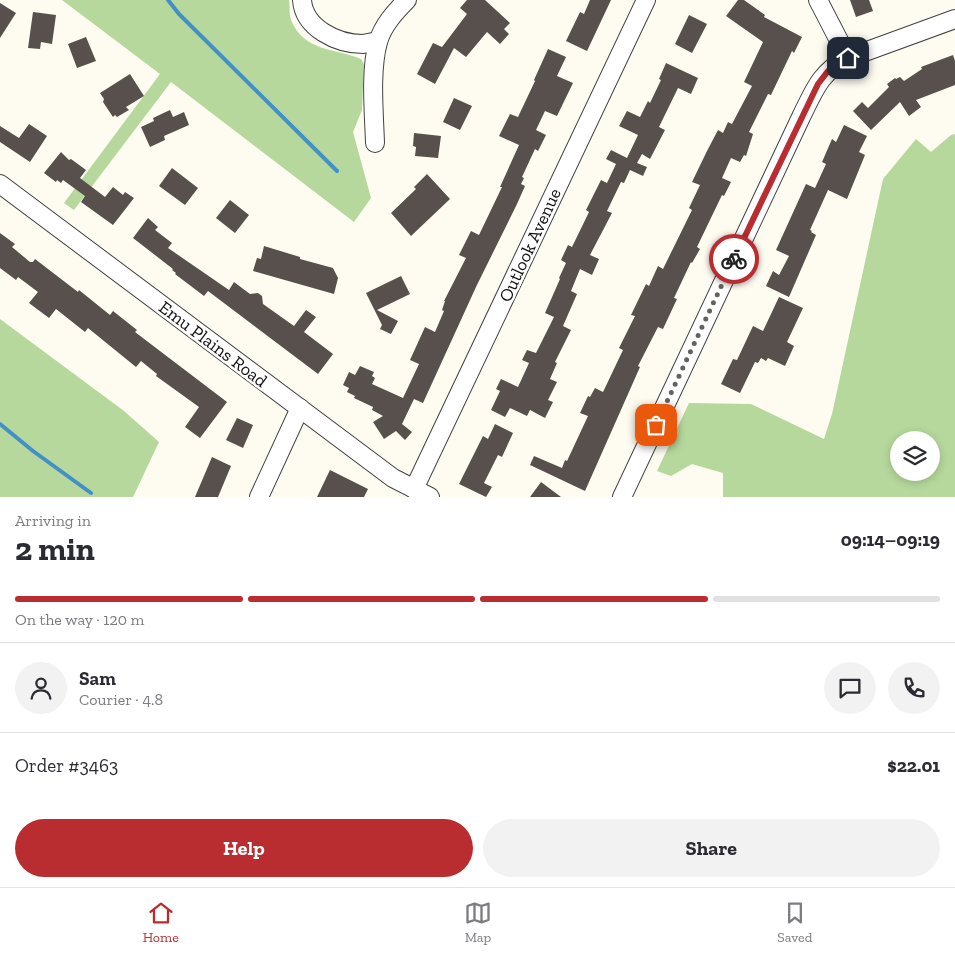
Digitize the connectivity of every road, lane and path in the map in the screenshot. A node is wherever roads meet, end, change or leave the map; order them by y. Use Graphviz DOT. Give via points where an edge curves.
graph roads {
  1 [pos="302,0"];
  2 [pos="406,0"];
  3 [pos="646,0"];
  4 [pos="818,0"];
  5 [pos="955,19"];
  6 [pos="378,41"];
  7 [pos="848,58"];
  8 [pos="374,143"];
  9 [pos="0,184"];
  10 [pos="300,408"];
  11 [pos="414,489"];
  12 [pos="259,497"];
  13 [pos="430,497"];
  14 [pos="622,497"];
  1 -- 6 [label="street" via="306,15 334,38 364,44"];
  2 -- 6 [label="street"];
  3 -- 11 [label="street, Outlook Avenue"];
  4 -- 7 [label="street"];
  5 -- 7 [label="street"];
  6 -- 8 [label="street"];
  7 -- 14 [label="street" via="828,71 813,94"];
  9 -- 10 [label="street, Emu Plains Road"];
  10 -- 11 [label="street, Emu Plains Road" via="393,478"];
  10 -- 12 [label="street"];
  11 -- 13 [label="street, Emu Plains Road"];
}
